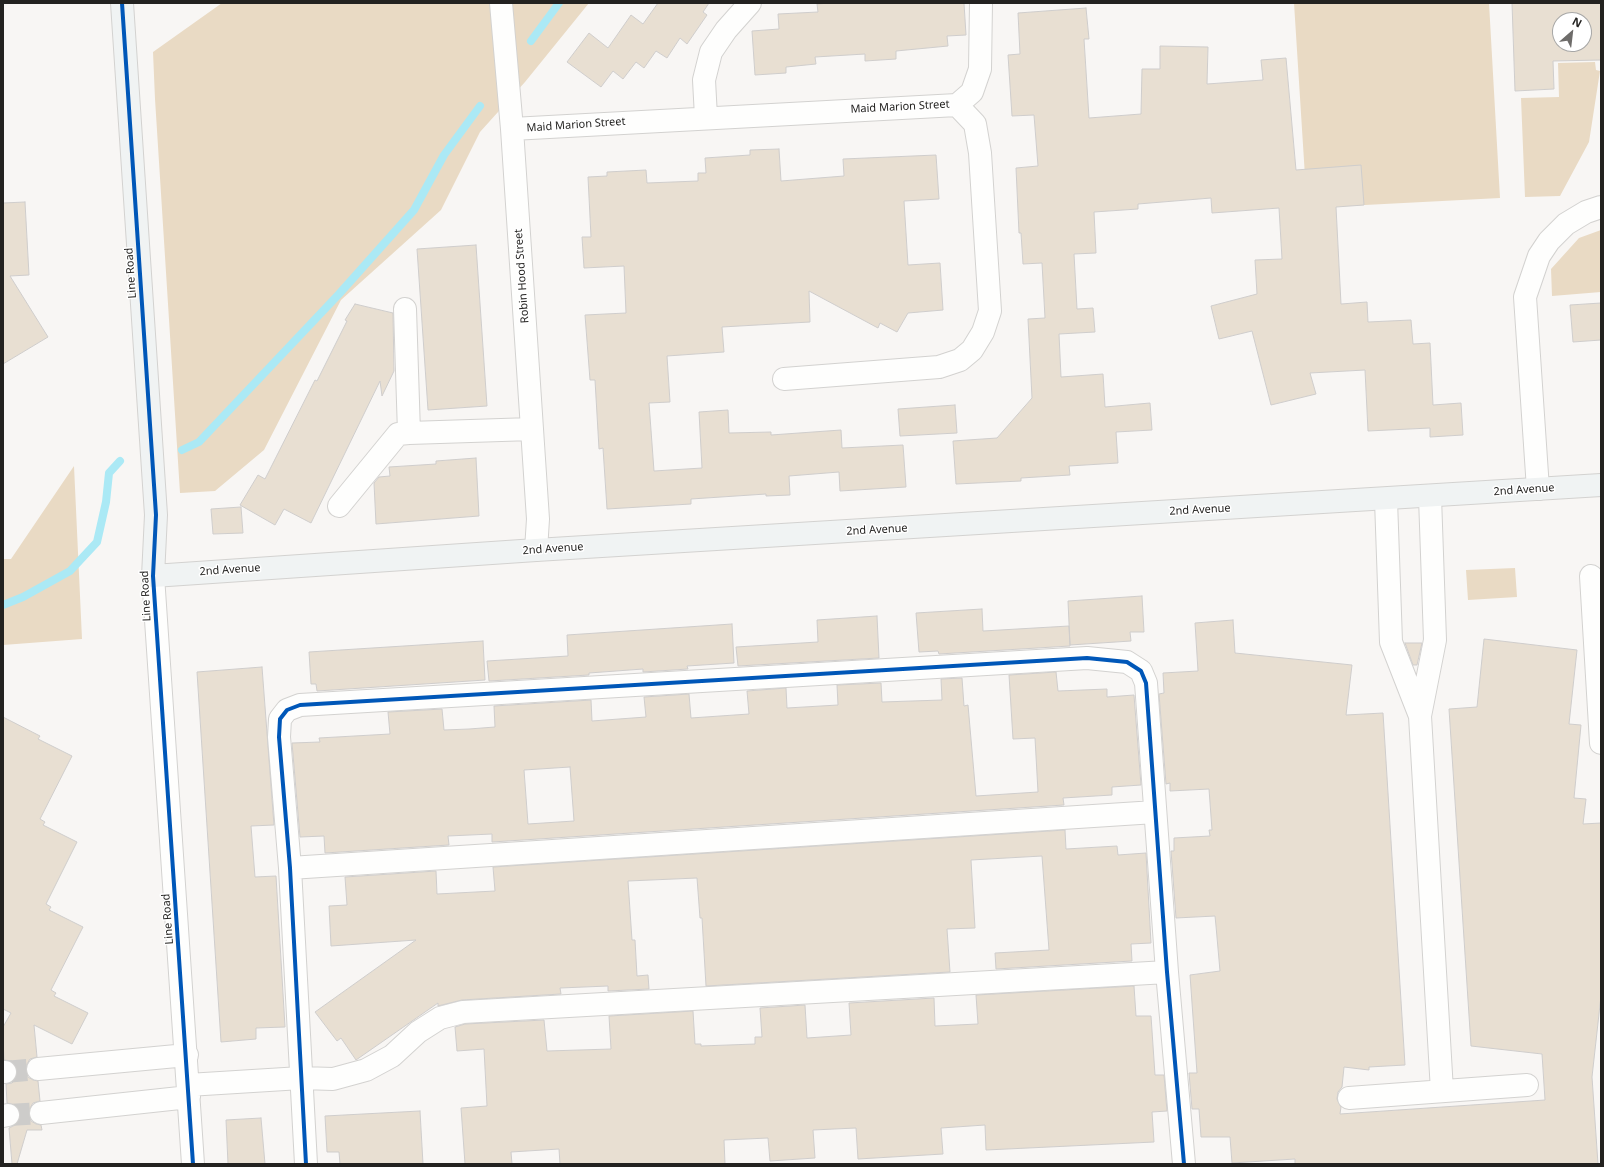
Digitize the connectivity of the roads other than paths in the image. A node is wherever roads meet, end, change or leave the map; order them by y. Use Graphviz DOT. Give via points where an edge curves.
graph roads {
  1 [pos="122,3"];
  2 [pos="501,3"];
  3 [pos="750,3"];
  4 [pos="981,3"];
  5 [pos="957,105"];
  6 [pos="706,117"];
  7 [pos="512,129"];
  8 [pos="1601,206"];
  9 [pos="405,310"];
  10 [pos="784,378"];
  11 [pos="532,429"];
  12 [pos="409,433"];
  13 [pos="1601,485"];
  14 [pos="1538,489"];
  15 [pos="1430,497"];
  16 [pos="1386,500"];
  17 [pos="339,506"];
  18 [pos="536,550"];
  19 [pos="153,576"];
  20 [pos="1591,576"];
  21 [pos="1420,716"];
  22 [pos="1601,743"];
  23 [pos="1155,812"];
  24 [pos="290,868"];
  25 [pos="1167,972"];
  26 [pos="187,1055"];
  27 [pos="38,1069"];
  28 [pos="300,1078"];
  29 [pos="1527,1086"];
  30 [pos="189,1091"];
  31 [pos="1442,1091"];
  32 [pos="1349,1098"];
  33 [pos="41,1113"];
  34 [pos="193,1164"];
  35 [pos="306,1164"];
  36 [pos="1184,1164"];
  1 -- 19 [label="street, Line Road" via="156,515"];
  2 -- 7 [label="street, Robin Hood Street"];
  3 -- 6 [label="street" via="711,52 704,80"];
  4 -- 5 [label="street" via="980,69 972,92"];
  5 -- 6 [label="street, Maid Marion Street"];
  5 -- 10 [label="street, Maid Marion Street" via="975,124 980,153 990,311 983,332 972,350 960,360 939,367"];
  6 -- 7 [label="street, Maid Marion Street"];
  7 -- 11 [label="street, Robin Hood Street"];
  8 -- 14 [label="street" via="1566,224 1549,241 1539,256 1525,297"];
  9 -- 12 [label="street"];
  11 -- 12 [label="street"];
  11 -- 18 [label="street, Robin Hood Street" via="538,519"];
  12 -- 17 [label="street" via="398,434"];
  13 -- 14 [label="street, 2nd Avenue"];
  14 -- 15 [label="street, 2nd Avenue"];
  15 -- 16 [label="street, 2nd Avenue"];
  15 -- 21 [label="street" via="1435,640"];
  16 -- 18 [label="street, 2nd Avenue"];
  16 -- 21 [label="street" via="1391,642"];
  18 -- 19 [label="street, 2nd Avenue"];
  19 -- 26 [label="street, Line Road"];
  20 -- 22 [label="street"];
  21 -- 31 [label="street"];
  23 -- 24 [label="street"];
  23 -- 24 [label="street" via="1146,683 1141,671 1128,662 1087,658 300,705 287,710 280,719 279,737"];
  23 -- 25 [label="street"];
  24 -- 28 [label="street"];
  25 -- 28 [label="street" via="463,1012 440,1018 418,1032 392,1056 366,1070 333,1079"];
  25 -- 36 [label="street"];
  26 -- 27 [label="street"];
  26 -- 30 [label="street, Line Road"];
  28 -- 30 [label="street"];
  28 -- 35 [label="street"];
  29 -- 31 [label="street"];
  30 -- 33 [label="street"];
  30 -- 34 [label="street, Line Road"];
  31 -- 32 [label="street"];
}
